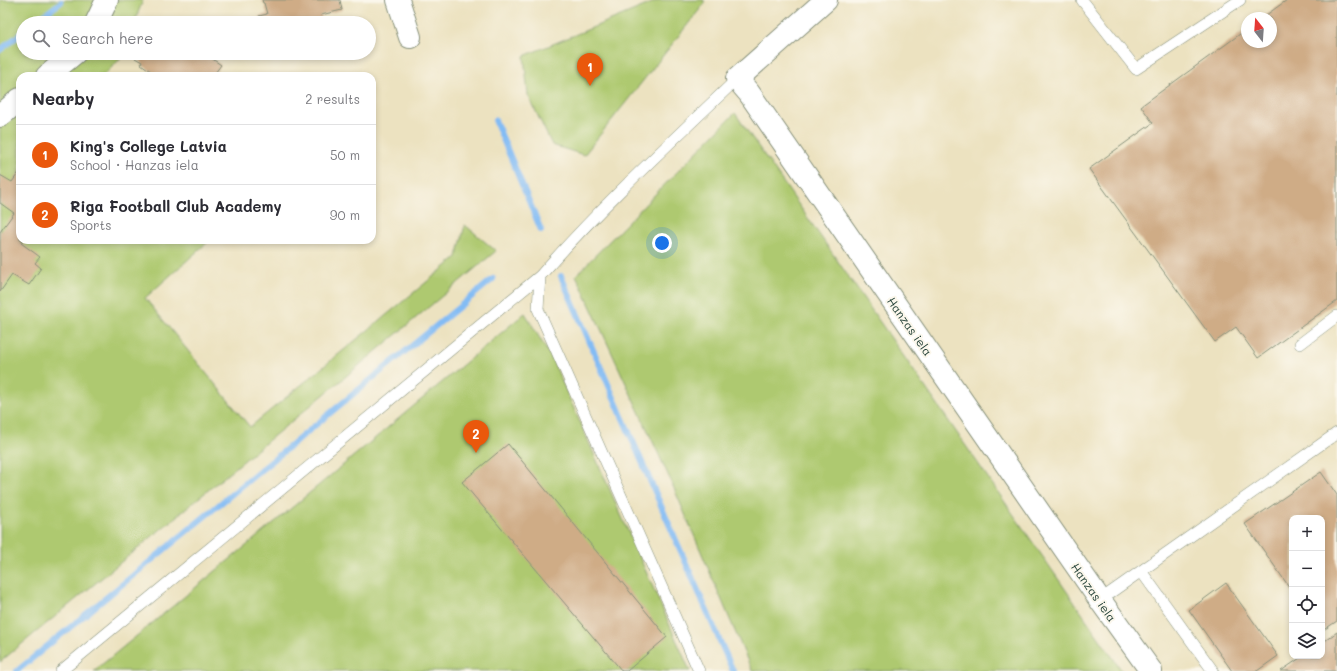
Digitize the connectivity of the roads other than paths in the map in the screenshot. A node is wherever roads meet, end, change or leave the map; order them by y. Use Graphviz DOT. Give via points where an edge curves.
graph roads {
  1 [pos="107,0"];
  2 [pos="398,0"];
  3 [pos="826,0"];
  4 [pos="1082,0"];
  5 [pos="1240,0"];
  6 [pos="99,16"];
  7 [pos="410,37"];
  8 [pos="66,60"];
  9 [pos="52,72"];
  10 [pos="737,79"];
  11 [pos="16,102"];
  12 [pos="0,116"];
  13 [pos="540,276"];
  14 [pos="1337,316"];
  15 [pos="1300,344"];
  16 [pos="1337,433"];
  17 [pos="1141,572"];
  18 [pos="1100,600"];
  19 [pos="61,671"];
  20 [pos="699,671"];
  21 [pos="1151,671"];
  22 [pos="1214,671"];
  1 -- 6 [label="street"];
  2 -- 7 [label="street"];
  3 -- 10 [label="street"];
  4 -- 5 [label="lane" via="1136,70"];
  8 -- 9 [label="street"];
  10 -- 13 [label="lane" via="597,215"];
  10 -- 18 [label="street, Hanzas iela"];
  11 -- 12 [label="street"];
  13 -- 19 [label="lane"];
  13 -- 20 [label="lane" via="538,309"];
  14 -- 15 [label="lane"];
  16 -- 17 [label="lane"];
  17 -- 18 [label="lane"];
  17 -- 22 [label="lane"];
  18 -- 21 [label="street, Hanzas iela"];
}
